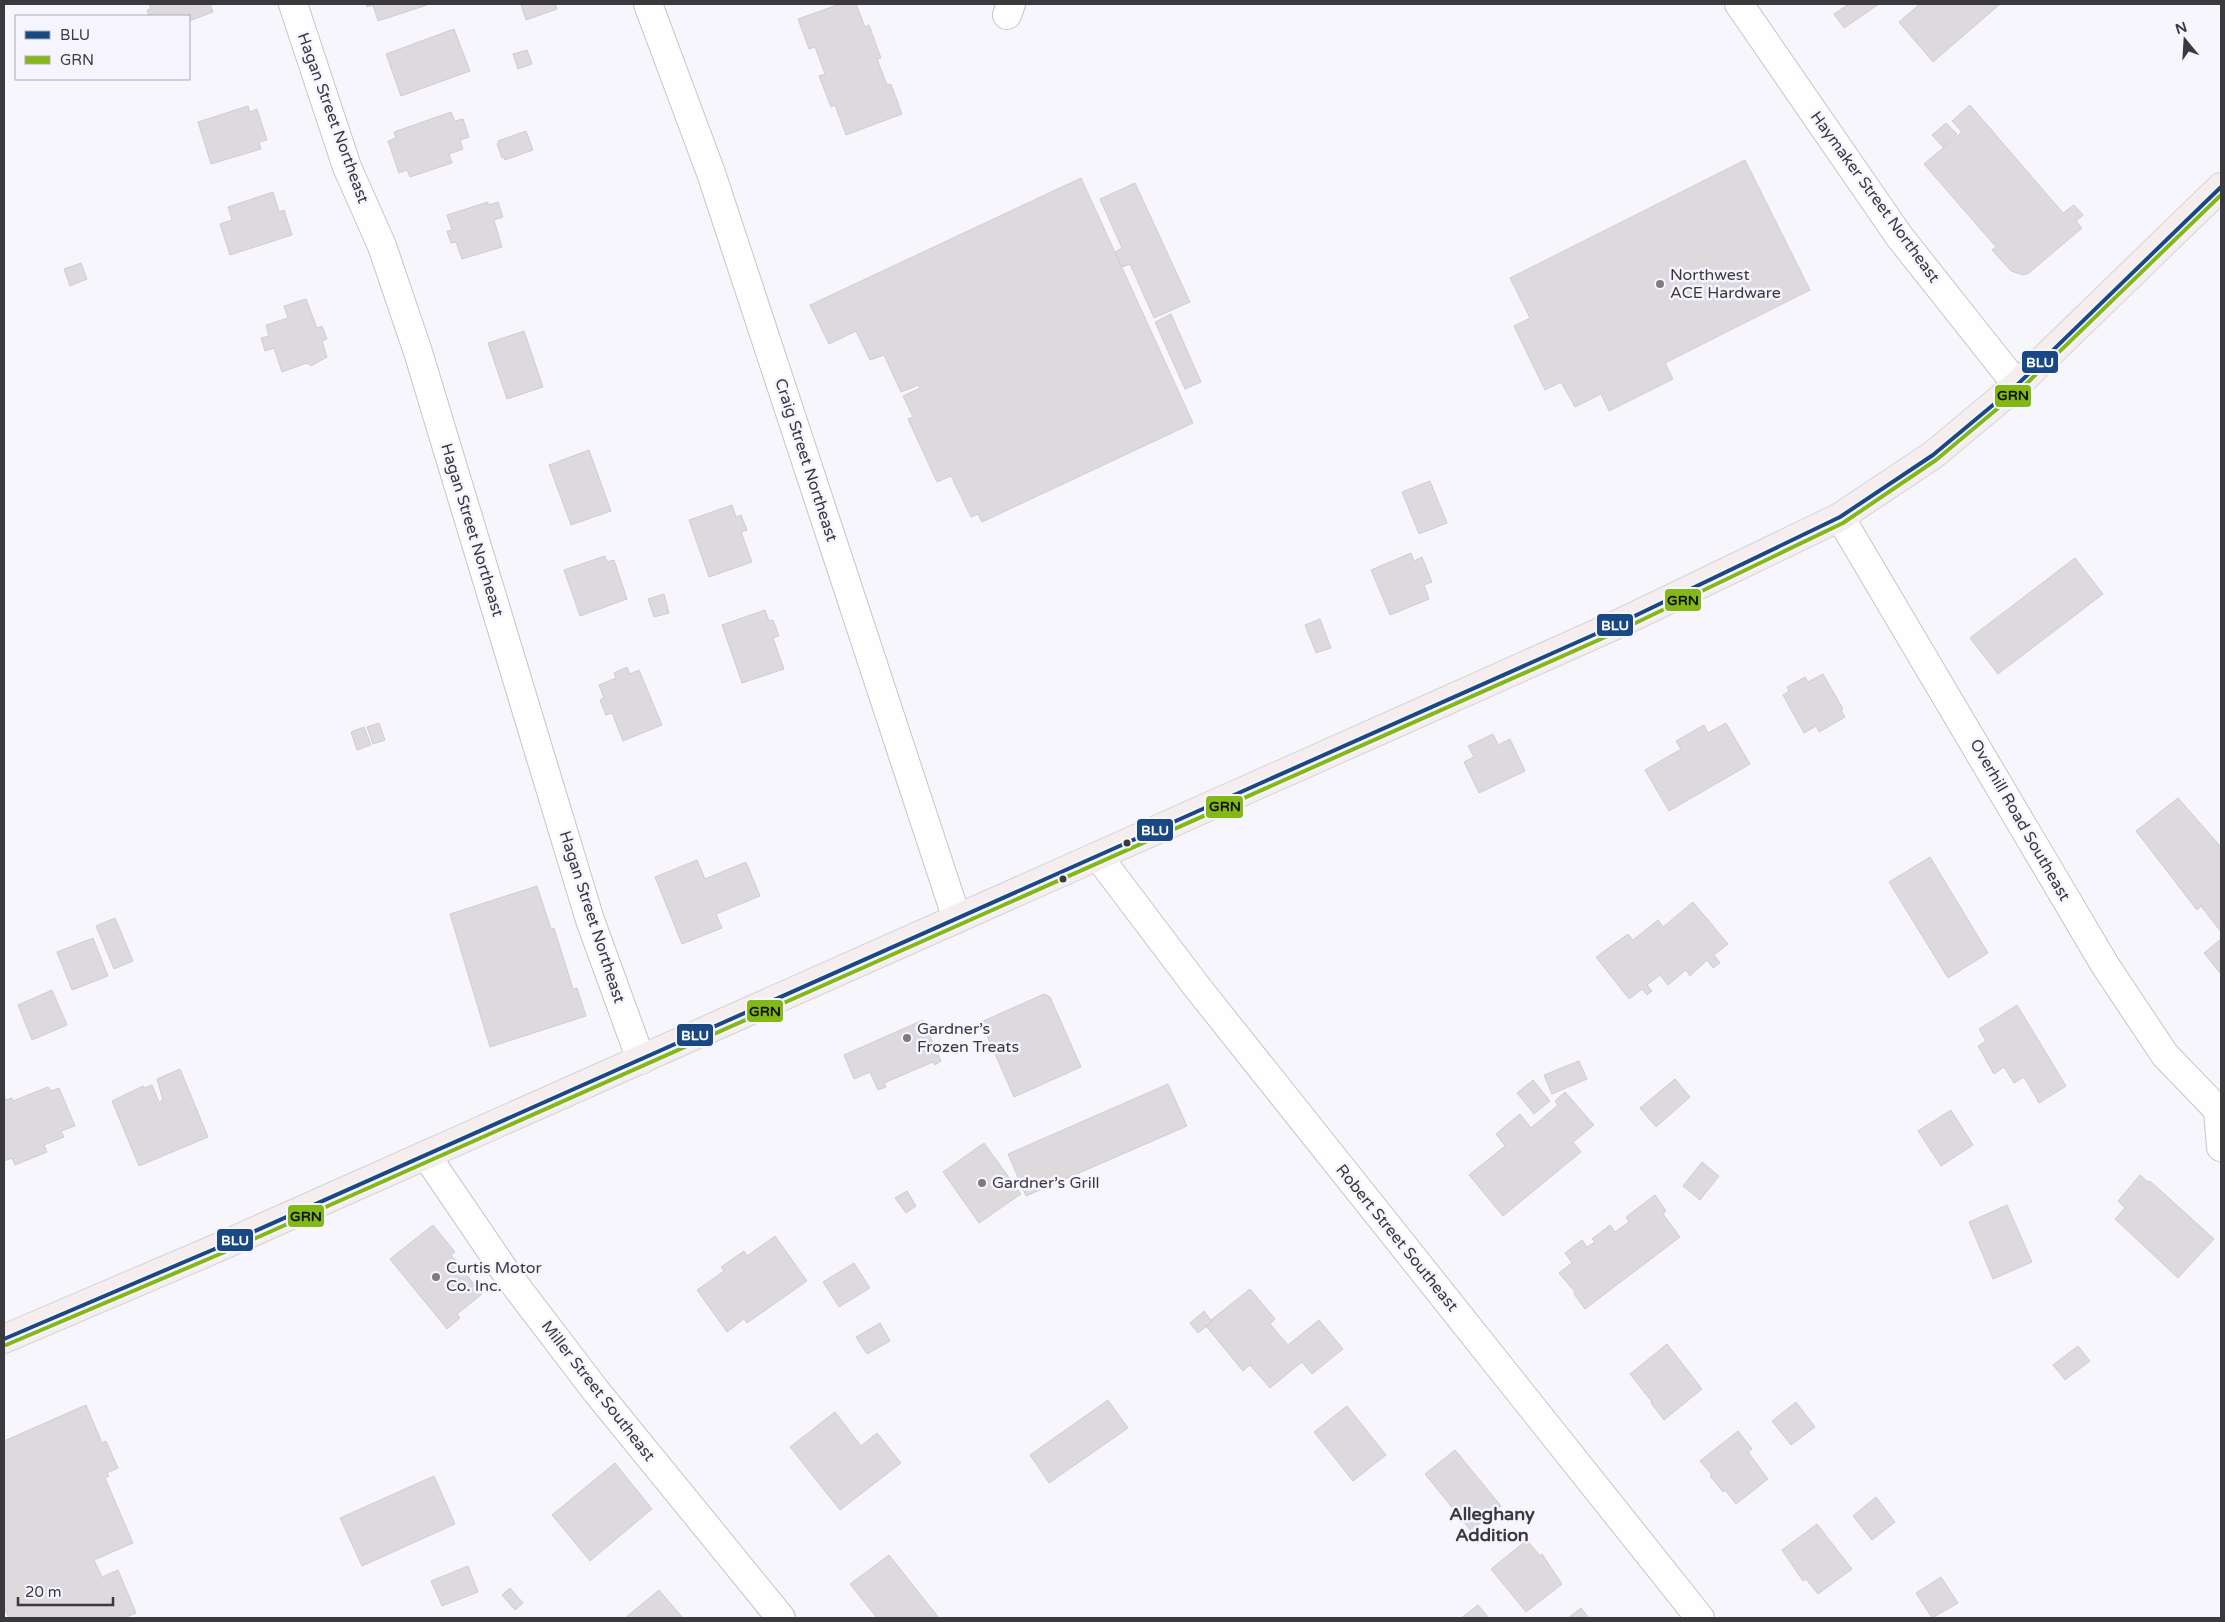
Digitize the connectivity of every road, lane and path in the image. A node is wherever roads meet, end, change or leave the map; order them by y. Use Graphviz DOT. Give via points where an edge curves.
graph roads {
  1 [pos="293,4"];
  2 [pos="648,4"];
  3 [pos="1739,4"];
  4 [pos="2221,186"];
  5 [pos="2018,385"];
  6 [pos="1840,517"];
  7 [pos="1098,856"];
  8 [pos="957,918"];
  9 [pos="641,1060"];
  10 [pos="2220,1109"];
  11 [pos="2221,1147"];
  12 [pos="426,1155"];
  13 [pos="4,1339"];
  14 [pos="781,1618"];
  15 [pos="1700,1618"];
  1 -- 9 [label="street, Hagan Street Northeast" via="348,167 382,246 418,352 590,920"];
  2 -- 8 [label="street, Craig Street Northeast" via="711,173"];
  3 -- 5 [label="street, Haymaker Street Northeast" via="1899,236"];
  4 -- 5 [label="main road"];
  5 -- 6 [label="main road" via="1933,455"];
  6 -- 7 [label="main road" via="1618,624"];
  6 -- 10 [label="street, Overhill Road Southeast" via="2105,965 2165,1055"];
  7 -- 8 [label="main road"];
  7 -- 15 [label="street, Robert Street Southeast" via="1197,987"];
  8 -- 9 [label="main road"];
  9 -- 12 [label="main road"];
  10 -- 11 [label="street, Overhill Road Southeast"];
  12 -- 13 [label="main road"];
  12 -- 14 [label="street, Miller Street Southeast" via="510,1277 596,1391"];
}
